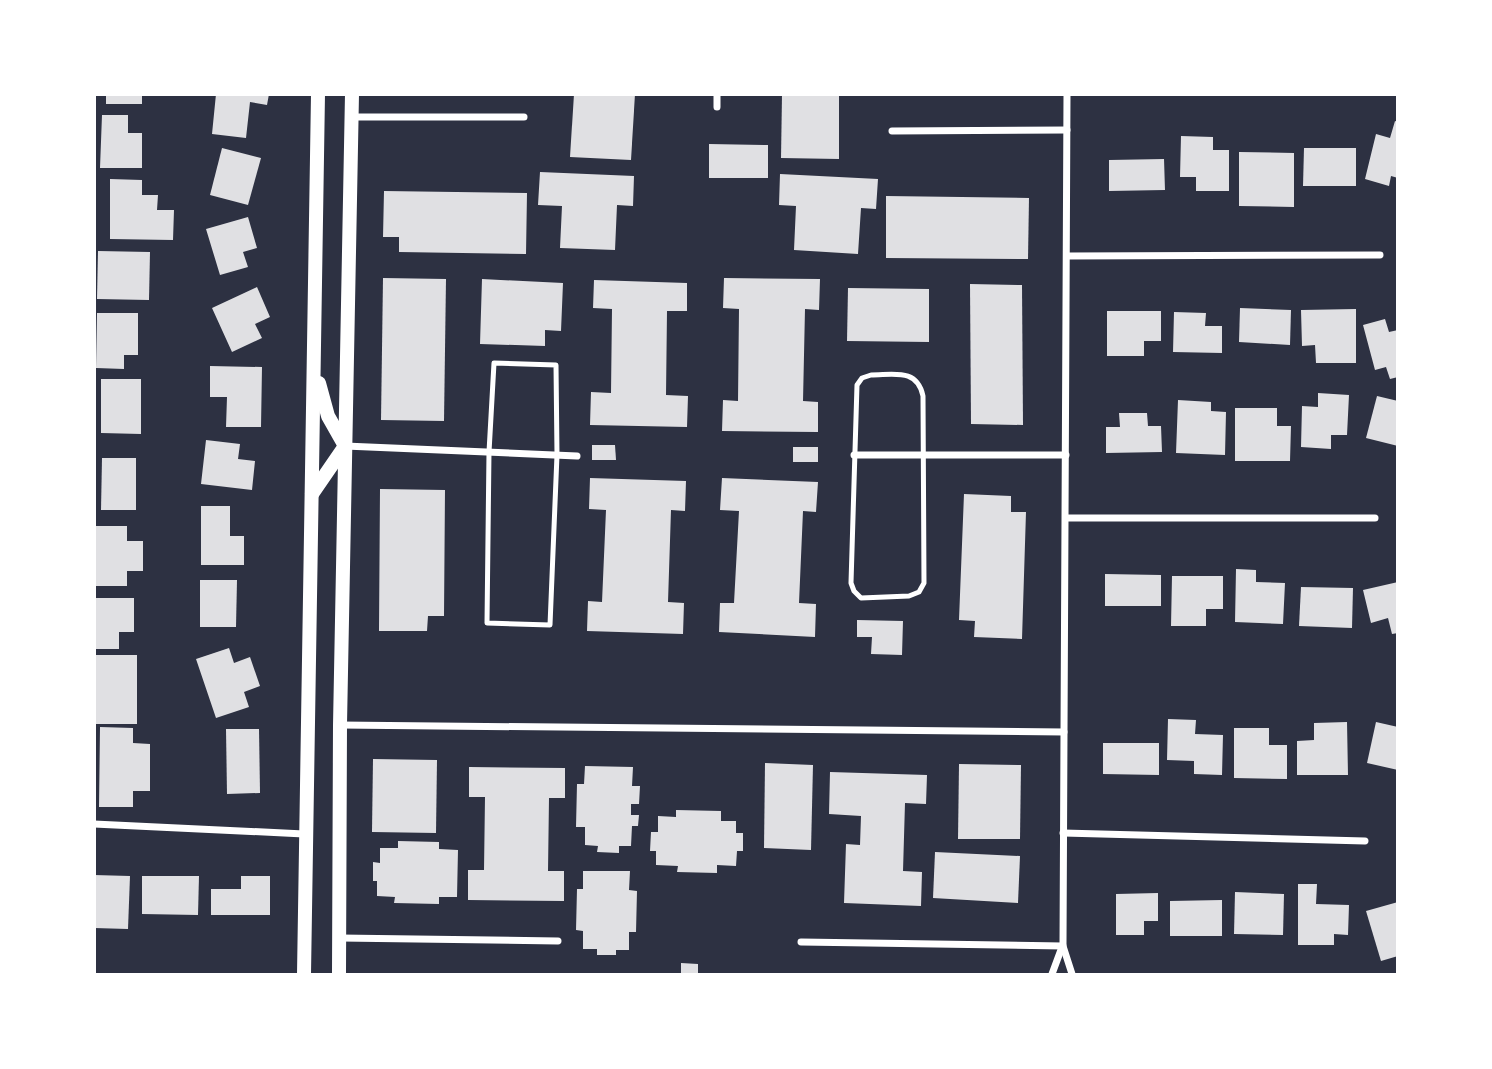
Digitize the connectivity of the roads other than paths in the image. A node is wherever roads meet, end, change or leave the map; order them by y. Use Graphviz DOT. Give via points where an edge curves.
graph roads {
  1 [pos="318,94"];
  2 [pos="352,94"];
  3 [pos="717,94"];
  4 [pos="1067,94"];
  5 [pos="717,107"];
  6 [pos="352,117"];
  7 [pos="524,117"];
  8 [pos="1067,130"];
  9 [pos="892,131"];
  10 [pos="1380,255"];
  11 [pos="1068,256"];
  12 [pos="314,361"];
  13 [pos="345,446"];
  14 [pos="489,452"];
  15 [pos="557,455"];
  16 [pos="854,455"];
  17 [pos="1066,455"];
  18 [pos="577,456"];
  19 [pos="923,456"];
  20 [pos="311,495"];
  21 [pos="1066,518"];
  22 [pos="1375,518"];
  23 [pos="340,724"];
  24 [pos="1064,732"];
  25 [pos="94,824"];
  26 [pos="1063,833"];
  27 [pos="304,834"];
  28 [pos="1365,841"];
  29 [pos="340,939"];
  30 [pos="558,941"];
  31 [pos="801,942"];
  32 [pos="1063,946"];
  33 [pos="304,975"];
  34 [pos="339,975"];
  35 [pos="1052,975"];
  36 [pos="1072,975"];
  1 -- 12 [label="main road"];
  2 -- 6 [label="main road"];
  3 -- 5 [label="street"];
  4 -- 8 [label="street"];
  6 -- 7 [label="street"];
  6 -- 13 [label="main road"];
  8 -- 9 [label="street"];
  8 -- 11 [label="street"];
  10 -- 11 [label="street"];
  11 -- 17 [label="street"];
  12 -- 13 [label="main road" via="328,416"];
  12 -- 20 [label="main road"];
  13 -- 14 [label="street"];
  13 -- 20 [label="main road"];
  13 -- 23 [label="main road"];
  14 -- 15 [label="street"];
  14 -- 15 [label="lane" via="494,363 556,365"];
  14 -- 15 [label="lane" via="487,623 550,625"];
  15 -- 18 [label="street"];
  16 -- 19 [label="street"];
  16 -- 19 [label="lane" via="857,385 871,375 909,375 923,396"];
  16 -- 19 [label="lane" via="850,583 862,597 909,597 924,583"];
  17 -- 19 [label="street"];
  17 -- 21 [label="street"];
  20 -- 27 [label="main road"];
  21 -- 22 [label="street"];
  21 -- 24 [label="street"];
  23 -- 24 [label="street"];
  23 -- 29 [label="main road"];
  24 -- 26 [label="street"];
  25 -- 27 [label="street"];
  26 -- 28 [label="street"];
  26 -- 32 [label="street"];
  27 -- 33 [label="main road"];
  29 -- 30 [label="street"];
  29 -- 34 [label="main road"];
  31 -- 32 [label="street"];
  32 -- 35 [label="street"];
  32 -- 36 [label="street"];
}
